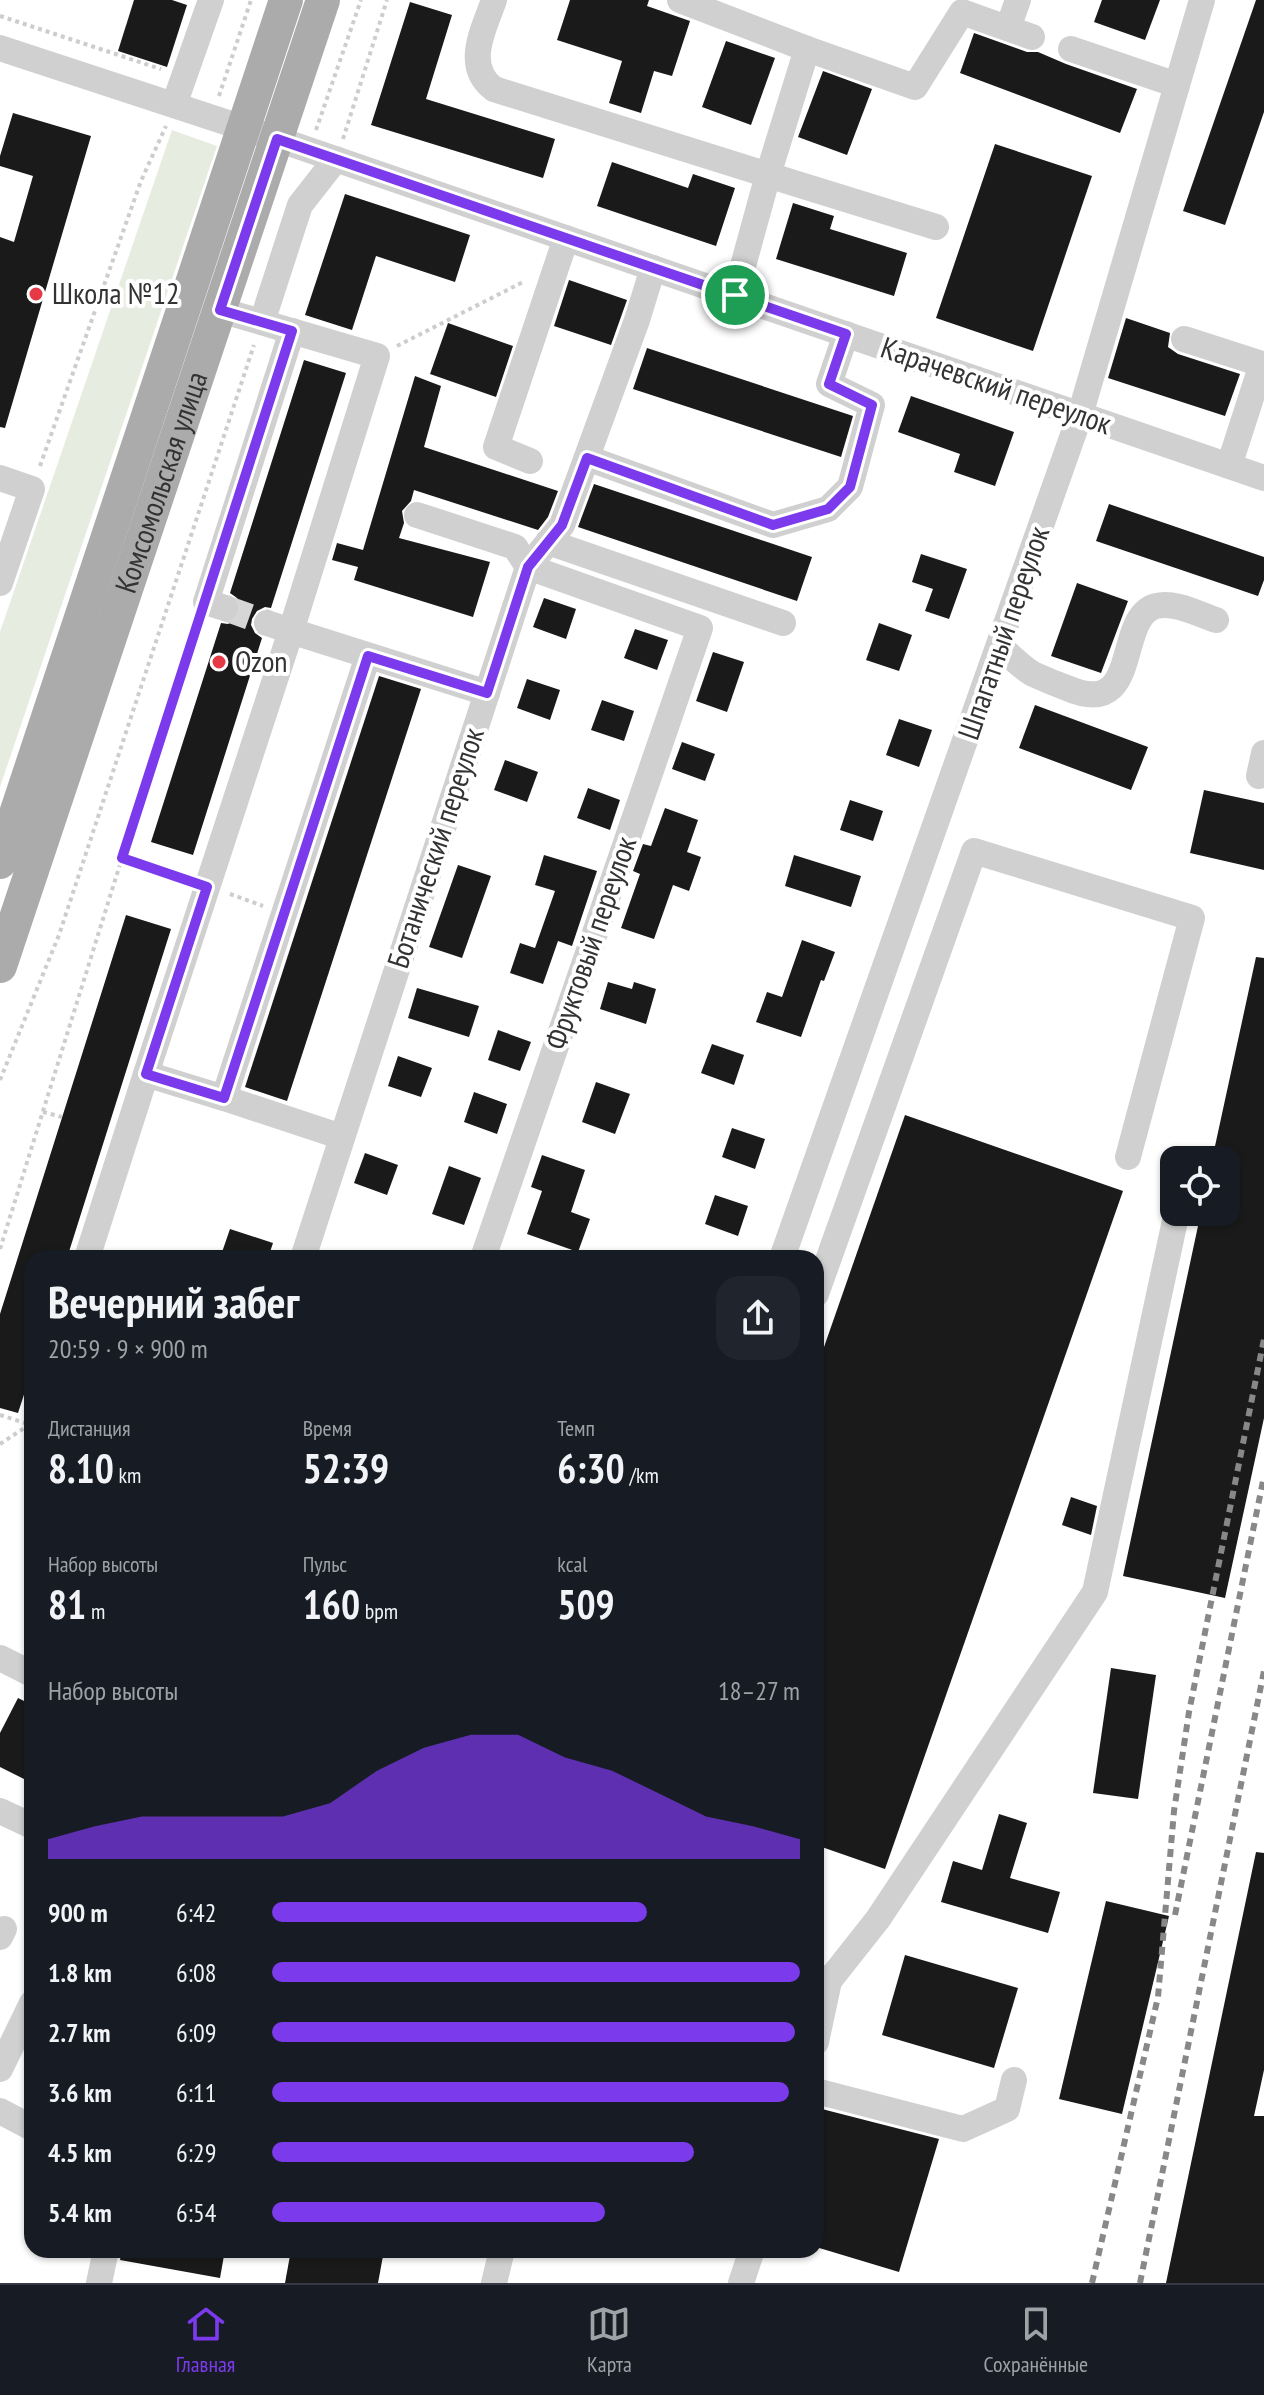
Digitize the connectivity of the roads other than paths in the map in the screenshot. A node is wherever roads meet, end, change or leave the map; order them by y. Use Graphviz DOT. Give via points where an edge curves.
graph roads {
  1 [pos="211,0"];
  2 [pos="286,0"];
  3 [pos="323,0"];
  4 [pos="494,0"];
  5 [pos="680,0"];
  6 [pos="1018,0"];
  7 [pos="1202,0"];
  8 [pos="0,48"];
  9 [pos="807,49"];
  10 [pos="1071,49"];
  11 [pos="1177,85"];
  12 [pos="174,105"];
  13 [pos="244,129"];
  14 [pos="293,144"];
  15 [pos="336,159"];
  16 [pos="768,175"];
  17 [pos="936,227"];
  18 [pos="566,238"];
  19 [pos="653,268"];
  20 [pos="735,295"];
  21 [pos="220,310"];
  22 [pos="262,322"];
  23 [pos="292,331"];
  24 [pos="846,334"];
  25 [pos="1184,339"];
  26 [pos="1080,415"];
  27 [pos="587,458"];
  28 [pos="530,461"];
  29 [pos="1229,466"];
  30 [pos="0,478"];
  31 [pos="1264,478"];
  32 [pos="417,515"];
  33 [pos="548,542"];
  34 [pos="528,567"];
  35 [pos="0,583"];
  36 [pos="216,605"];
  37 [pos="1216,620"];
  38 [pos="783,623"];
  39 [pos="279,627"];
  40 [pos="999,646"];
  41 [pos="368,656"];
  42 [pos="487,693"];
  43 [pos="0,862"];
  44 [pos="0,966"];
  45 [pos="146,1074"];
  46 [pos="224,1098"];
  47 [pos="342,1137"];
  48 [pos="1128,1157"];
  49 [pos="1174,1226"];
  50 [pos="90,1250"];
  51 [pos="306,1250"];
  52 [pos="486,1250"];
  53 [pos="785,1250"];
  54 [pos="824,1272"];
  55 [pos="2,1667"];
  56 [pos="24,1672"];
  57 [pos="0,1811"];
  58 [pos="24,1822"];
  59 [pos="824,1978"];
  60 [pos="24,2020"];
  61 [pos="0,2069"];
  62 [pos="1014,2080"];
  63 [pos="824,2093"];
  64 [pos="0,2111"];
  65 [pos="24,2124"];
  66 [pos="104,2258"];
  67 [pos="500,2258"];
  68 [pos="749,2258"];
  69 [pos="99,2283"];
  70 [pos="494,2283"];
  71 [pos="741,2283"];
  1 -- 12 [label="street"];
  2 -- 13 [label="main road, Комсомольская улица"];
  3 -- 14 [label="main road, Комсомольская улица"];
  4 -- 16 [label="street" via="478,64 484,82 494,89"];
  5 -- 9 [label="street"];
  6 -- 9 [label="street" via="1020,32 962,12 915,87"];
  7 -- 11 [label="street, Шпагатный переулок"];
  8 -- 12 [label="street, Карачевский переулок"];
  9 -- 16 [label="street"];
  10 -- 11 [label="street"];
  11 -- 26 [label="street, Шпагатный переулок"];
  12 -- 13 [label="street, Карачевский переулок"];
  13 -- 14 [label="street, Карачевский переулок"];
  13 -- 43 [label="main road, Комсомольская улица"];
  14 -- 15 [label="street, Карачевский переулок"];
  14 -- 21 [label="main road, Комсомольская улица"];
  15 -- 18 [label="street, Карачевский переулок"];
  15 -- 22 [label="street" via="300,205"];
  16 -- 17 [label="street"];
  16 -- 20 [label="street"];
  18 -- 19 [label="street, Карачевский переулок"];
  18 -- 28 [label="street" via="496,447"];
  19 -- 20 [label="street, Карачевский переулок"];
  19 -- 27 [label="street, Ботанический переулок"];
  20 -- 24 [label="street, Карачевский переулок"];
  21 -- 22 [label="street"];
  21 -- 44 [label="main road, Комсомольская улица"];
  22 -- 23 [label="street"];
  23 -- 36 [label="street"];
  23 -- 39 [label="street" via="377,356"];
  24 -- 26 [label="street, Карачевский переулок"];
  24 -- 27 [label="street" via="829,384 872,405 850,487 828,509 773,525"];
  25 -- 29 [label="street" via="1262,364"];
  26 -- 29 [label="street, Карачевский переулок"];
  26 -- 40 [label="street, Шпагатный переулок"];
  27 -- 33 [label="street, Ботанический переулок" via="562,525"];
  29 -- 31 [label="street, Карачевский переулок"];
  30 -- 35 [label="street" via="32,489"];
  32 -- 34 [label="street" via="515,547"];
  33 -- 34 [label="street, Ботанический переулок"];
  33 -- 38 [label="street"];
  34 -- 42 [label="street, Ботанический переулок"];
  34 -- 52 [label="street, Фруктовый переулок" via="700,628"];
  37 -- 40 [label="street" via="1170,605 1153,606 1139,618 1121,674 1099,695 1081,694 1030,673"];
  39 -- 41 [label="street"];
  39 -- 45 [label="street" via="207,887"];
  40 -- 53 [label="street, Шпагатный переулок"];
  41 -- 42 [label="street"];
  41 -- 46 [label="street"];
  42 -- 47 [label="street, Ботанический переулок"];
  45 -- 46 [label="street"];
  45 -- 50 [label="street"];
  46 -- 47 [label="street"];
  47 -- 51 [label="street, Ботанический переулок"];
  48 -- 54 [label="street" via="1192,918 974,851"];
  49 -- 59 [label="street" via="1095,1592 878,1919"];
  55 -- 56 [label="street"];
  57 -- 58 [label="street"];
  60 -- 61 [label="street"];
  62 -- 63 [label="street" via="1007,2109 963,2129"];
  64 -- 65 [label="street"];
  66 -- 69 [label="street"];
  67 -- 70 [label="street"];
  68 -- 71 [label="street"];
}
